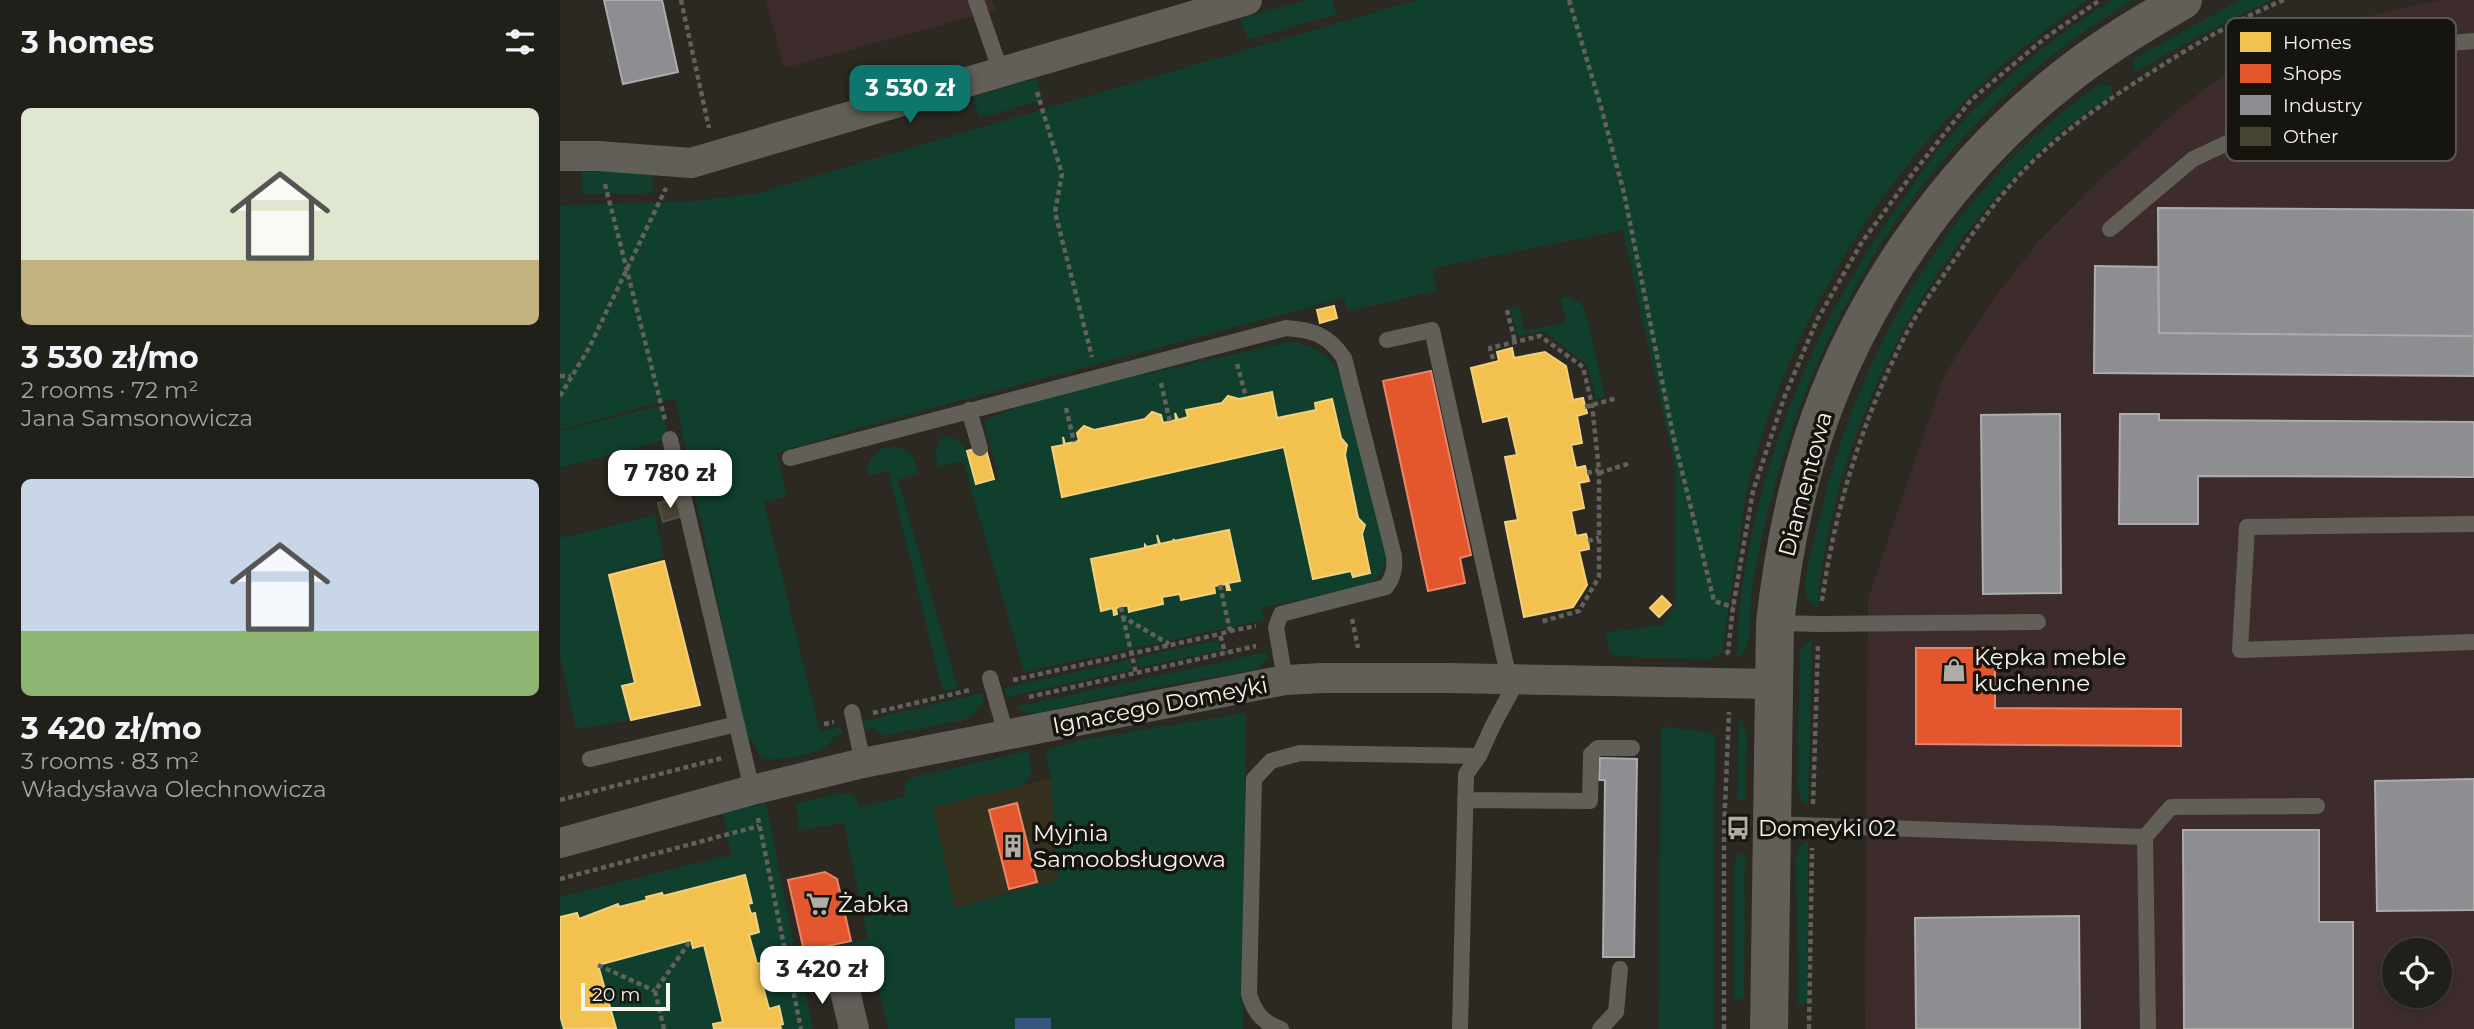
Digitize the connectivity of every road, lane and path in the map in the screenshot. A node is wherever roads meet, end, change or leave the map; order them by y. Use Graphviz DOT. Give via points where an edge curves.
graph roads {
  1 [pos="681,0"];
  2 [pos="976,0"];
  3 [pos="1247,0"];
  4 [pos="1569,0"];
  5 [pos="2183,0"];
  6 [pos="2284,0"];
  7 [pos="2244,18"];
  8 [pos="2226,28"];
  9 [pos="2474,41"];
  10 [pos="2456,43"];
  11 [pos="1015,68"];
  12 [pos="711,136"];
  13 [pos="2226,144"];
  14 [pos="560,156"];
  15 [pos="598,156"];
  16 [pos="678,162"];
  17 [pos="2110,229"];
  18 [pos="627,269"];
  19 [pos="1507,310"];
  20 [pos="1387,340"];
  21 [pos="1515,342"];
  22 [pos="1232,343"];
  23 [pos="1493,359"];
  24 [pos="1155,362"];
  25 [pos="560,376"];
  26 [pos="572,376"];
  27 [pos="1097,377"];
  28 [pos="1060,386"];
  29 [pos="560,397"];
  30 [pos="1246,397"];
  31 [pos="1617,398"];
  32 [pos="661,406"];
  33 [pos="1588,406"];
  34 [pos="969,410"];
  35 [pos="1170,422"];
  36 [pos="670,439"];
  37 [pos="1074,442"];
  38 [pos="980,448"];
  39 [pos="790,458"];
  40 [pos="1631,463"];
  41 [pos="1599,472"];
  42 [pos="1587,473"];
  43 [pos="2474,524"];
  44 [pos="1599,538"];
  45 [pos="1588,541"];
  46 [pos="1220,585"];
  47 [pos="1121,607"];
  48 [pos="1733,607"];
  49 [pos="1123,617"];
  50 [pos="1540,622"];
  51 [pos="1775,622"];
  52 [pos="2038,622"];
  53 [pos="1819,624"];
  54 [pos="1220,634"];
  55 [pos="1278,641"];
  56 [pos="2474,642"];
  57 [pos="1170,645"];
  58 [pos="1225,653"];
  59 [pos="1131,654"];
  60 [pos="1136,673"];
  61 [pos="1514,679"];
  62 [pos="1285,680"];
  63 [pos="991,682"];
  64 [pos="1773,684"];
  65 [pos="997,704"];
  66 [pos="1721,706"];
  67 [pos="852,715"];
  68 [pos="737,724"];
  69 [pos="824,724"];
  70 [pos="1006,734"];
  71 [pos="1632,748"];
  72 [pos="725,757"];
  73 [pos="1479,757"];
  74 [pos="590,759"];
  75 [pos="863,762"];
  76 [pos="560,800"];
  77 [pos="1465,800"];
  78 [pos="761,801"];
  79 [pos="2317,806"];
  80 [pos="1771,824"];
  81 [pos="1813,825"];
  82 [pos="759,826"];
  83 [pos="2144,837"];
  84 [pos="560,843"];
  85 [pos="560,879"];
  86 [pos="691,940"];
  87 [pos="598,965"];
  88 [pos="1620,969"];
  89 [pos="840,970"];
  90 [pos="655,991"];
  91 [pos="664,1029"];
  92 [pos="800,1029"];
  93 [pos="854,1029"];
  94 [pos="1281,1029"];
  95 [pos="1460,1029"];
  96 [pos="1600,1029"];
  97 [pos="1724,1029"];
  98 [pos="1769,1029"];
  99 [pos="1809,1029"];
  100 [pos="2148,1029"];
  1 -- 12 [label="path"];
  2 -- 11 [label="lane"];
  3 -- 11 [label="street"];
  4 -- 48 [label="path" via="1624,193 1673,435 1714,601"];
  5 -- 51 [label="street, Diamentowa" via="2062,79 1992,144 1933,213 1879,293 1812,439 1785,550"];
  6 -- 7 [label="path"];
  8 -- 53 [label="path" via="2098,106 2031,163 1984,216 1902,341 1874,403 1828,555"];
  9 -- 10 [label="lane"];
  11 -- 16 [label="street" via="691,163"];
  11 -- 27 [label="path" via="1062,174 1055,212"];
  13 -- 17 [label="lane" via="2193,159"];
  14 -- 15 [label="street"];
  15 -- 16 [label="street"];
  15 -- 18 [label="path"];
  16 -- 18 [label="path"];
  18 -- 26 [label="path"];
  18 -- 32 [label="path"];
  19 -- 21 [label="path"];
  20 -- 61 [label="lane" via="1432,330"];
  21 -- 23 [label="path" via="1490,348"];
  21 -- 33 [label="path" via="1540,336 1583,367"];
  22 -- 24 [label="lane"];
  22 -- 30 [label="path"];
  22 -- 55 [label="lane" via="1286,328 1312,332 1335,344 1345,358 1394,556 1392,578 1386,587 1281,614 1276,622"];
  24 -- 27 [label="lane"];
  24 -- 35 [label="path"];
  25 -- 26 [label="path"];
  26 -- 29 [label="path"];
  27 -- 28 [label="lane"];
  28 -- 34 [label="lane"];
  28 -- 37 [label="path"];
  31 -- 33 [label="path"];
  33 -- 41 [label="path"];
  34 -- 38 [label="lane"];
  34 -- 39 [label="lane"];
  36 -- 68 [label="lane"];
  40 -- 41 [label="path"];
  41 -- 42 [label="path"];
  41 -- 44 [label="path"];
  43 -- 56 [label="lane" via="2248,527 2240,650"];
  44 -- 45 [label="path"];
  44 -- 50 [label="path" via="1599,577 1579,611"];
  46 -- 54 [label="path" via="1230,631"];
  47 -- 49 [label="path"];
  49 -- 57 [label="path"];
  49 -- 59 [label="path"];
  51 -- 53 [label="lane"];
  51 -- 64 [label="street, Diamentowa"];
  52 -- 53 [label="lane"];
  53 -- 81 [label="path"];
  54 -- 57 [label="path"];
  54 -- 58 [label="path"];
  55 -- 58 [label="path"];
  55 -- 62 [label="lane"];
  57 -- 59 [label="path"];
  58 -- 60 [label="path"];
  59 -- 60 [label="path"];
  59 -- 63 [label="path"];
  60 -- 65 [label="path"];
  61 -- 62 [label="street, Ignacego Domeyki"];
  61 -- 64 [label="street, Ignacego Domeyki"];
  61 -- 73 [label="lane"];
  62 -- 70 [label="street, Ignacego Domeyki"];
  63 -- 65 [label="lane"];
  63 -- 67 [label="path"];
  64 -- 80 [label="street, Diamentowa"];
  65 -- 70 [label="lane"];
  66 -- 97 [label="path" via="1730,712 1724,830"];
  67 -- 69 [label="path"];
  67 -- 75 [label="lane"];
  68 -- 74 [label="lane"];
  68 -- 78 [label="lane"];
  70 -- 75 [label="street, Ignacego Domeyki"];
  71 -- 77 [label="lane" via="1598,748 1591,754 1590,801"];
  72 -- 76 [label="path"];
  73 -- 77 [label="lane" via="1466,774"];
  73 -- 94 [label="lane" via="1300,753 1271,761 1254,779 1249,994 1259,1017"];
  75 -- 78 [label="street, Ignacego Domeyki"];
  77 -- 95 [label="lane"];
  78 -- 82 [label="path"];
  78 -- 84 [label="street, Ignacego Domeyki"];
  79 -- 83 [label="lane" via="2171,807"];
  80 -- 81 [label="lane"];
  80 -- 98 [label="street, Diamentowa"];
  81 -- 83 [label="lane"];
  81 -- 99 [label="path"];
  82 -- 85 [label="path"];
  82 -- 92 [label="path"];
  83 -- 100 [label="lane"];
  86 -- 90 [label="path"];
  87 -- 90 [label="path"];
  88 -- 96 [label="lane" via="1616,1012"];
  89 -- 93 [label="street"];
  90 -- 91 [label="path"];
}
